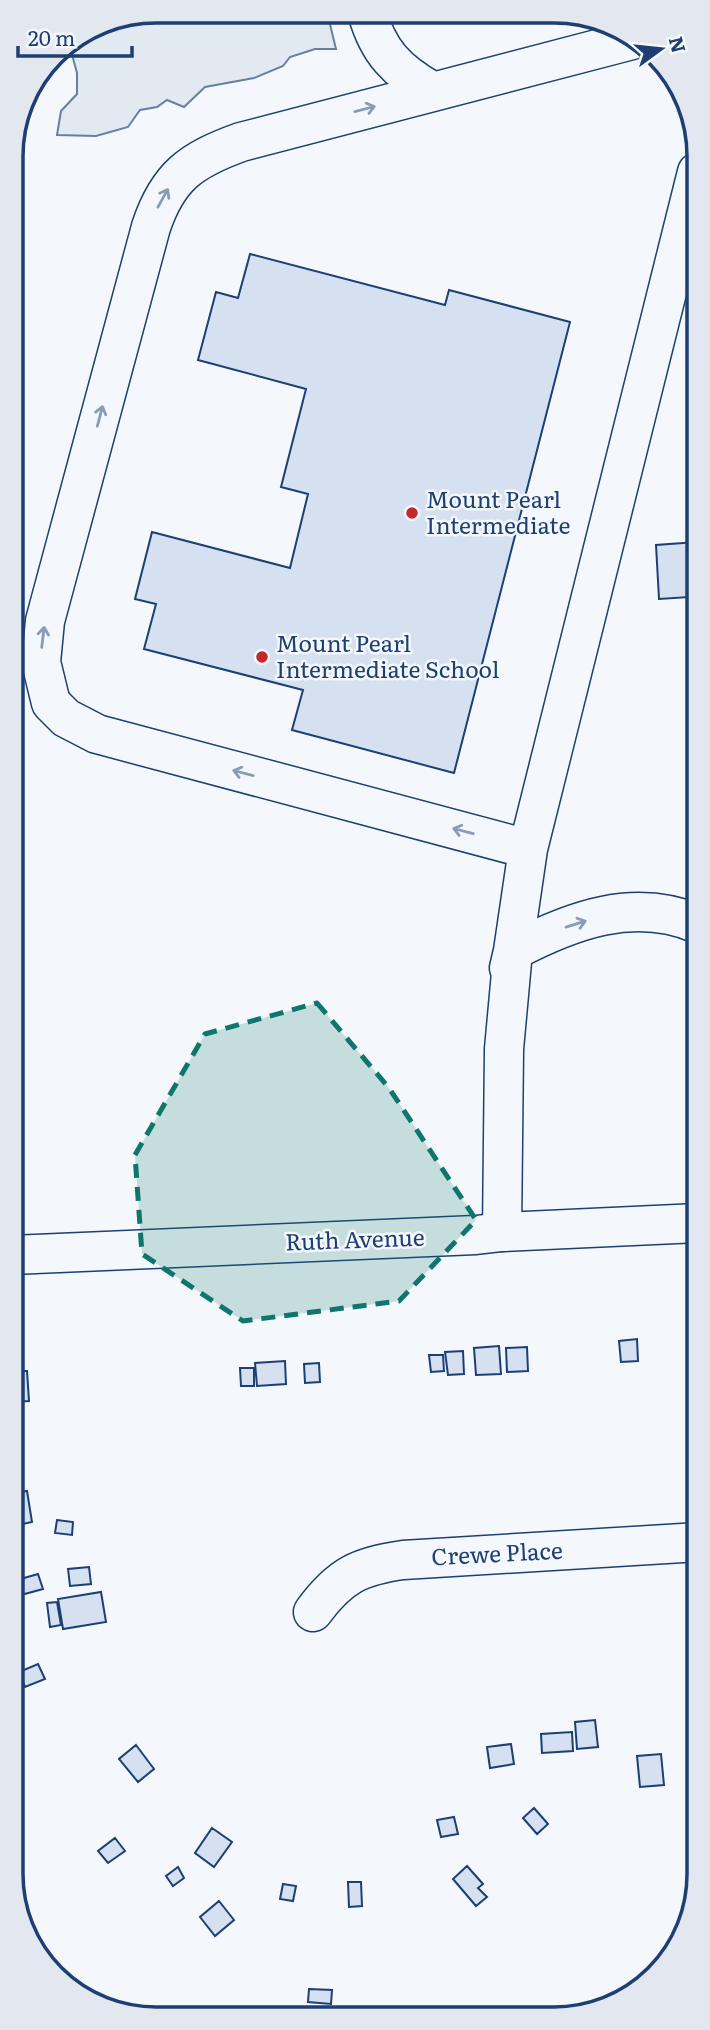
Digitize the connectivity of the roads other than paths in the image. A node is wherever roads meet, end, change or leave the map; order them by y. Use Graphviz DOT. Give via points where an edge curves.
graph roads {
  1 [pos="371,23"];
  2 [pos="623,42"];
  3 [pos="432,91"];
  4 [pos="687,212"];
  5 [pos="528,849"];
  6 [pos="687,920"];
  7 [pos="513,951"];
  8 [pos="687,1224"];
  9 [pos="489,1233"];
  10 [pos="23,1254"];
  11 [pos="687,1543"];
  12 [pos="313,1612"];
  1 -- 3 [label="main road" via="397,68"];
  2 -- 3 [label="main road"];
  5 -- 3 [label="main road, one-way" via="97,734 66,718 51,704 41,662 45,621 150,227 170,187 185,170 219,150"];
  4 -- 5 [label="main road"];
  5 -- 7 [label="main road"];
  7 -- 6 [label="main road, one-way" via="549,932 603,916 626,912"];
  7 -- 9 [label="main road" via="482,1060"];
  8 -- 9 [label="main road, Ruth Avenue"];
  9 -- 10 [label="main road, Ruth Avenue"];
  11 -- 12 [label="main road, Crewe Place" via="385,1562 349,1575"];
}
